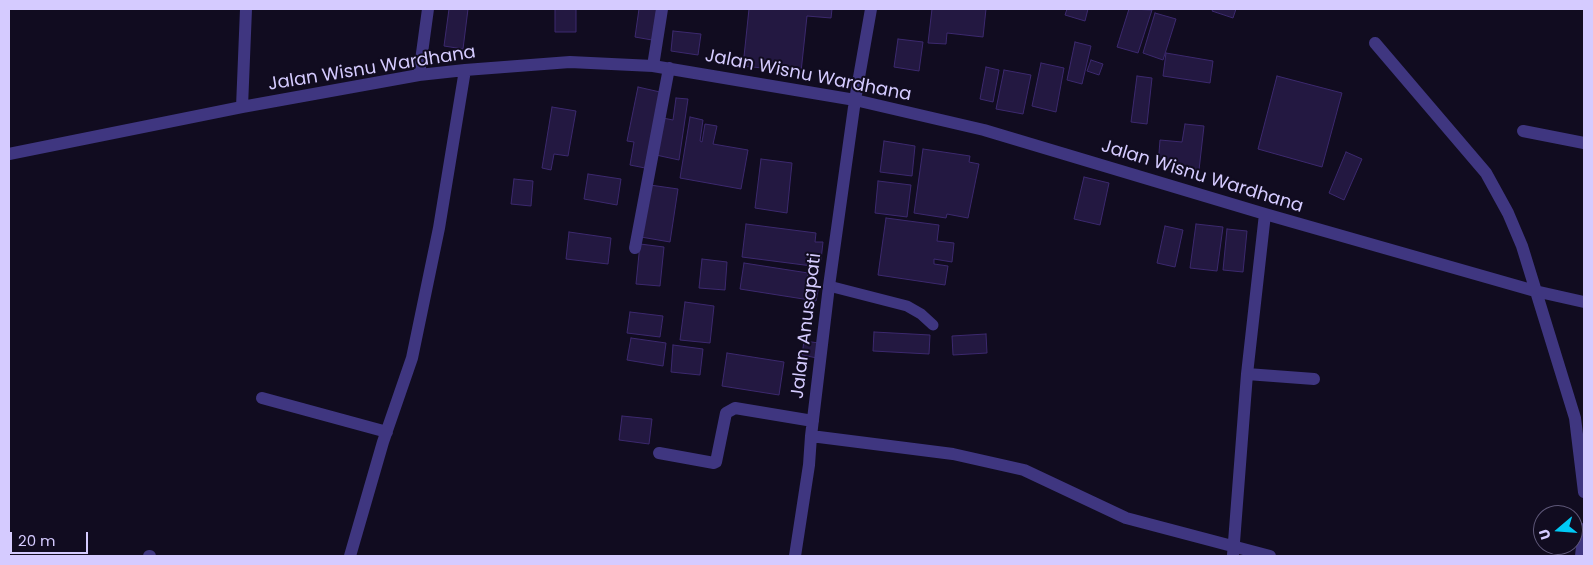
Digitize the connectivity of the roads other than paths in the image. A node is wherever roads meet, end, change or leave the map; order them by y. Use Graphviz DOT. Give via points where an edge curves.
graph roads {
  1 [pos="246,9"];
  2 [pos="428,9"];
  3 [pos="662,9"];
  4 [pos="871,9"];
  5 [pos="1375,43"];
  6 [pos="653,66"];
  7 [pos="669,68"];
  8 [pos="465,70"];
  9 [pos="419,75"];
  10 [pos="856,100"];
  11 [pos="242,107"];
  12 [pos="1523,131"];
  13 [pos="1584,143"];
  14 [pos="9,154"];
  15 [pos="1264,214"];
  16 [pos="636,248"];
  17 [pos="829,286"];
  18 [pos="1535,291"];
  19 [pos="1584,302"];
  20 [pos="933,325"];
  21 [pos="1248,374"];
  22 [pos="1314,379"];
  23 [pos="262,398"];
  24 [pos="813,421"];
  25 [pos="387,432"];
  26 [pos="811,436"];
  27 [pos="659,452"];
  28 [pos="1584,492"];
  29 [pos="1584,529"];
  30 [pos="1233,552"];
  31 [pos="350,556"];
  32 [pos="795,556"];
  33 [pos="1270,556"];
  34 [pos="1581,556"];
  1 -- 11 [label="street"];
  2 -- 9 [label="street"];
  3 -- 6 [label="street"];
  4 -- 10 [label="street, Jalan Anusapati"];
  5 -- 18 [label="street" via="1486,174 1522,246"];
  6 -- 7 [label="street, Jalan Wisnu Wardhana"];
  6 -- 8 [label="street, Jalan Wisnu Wardhana" via="570,62"];
  7 -- 10 [label="street, Jalan Wisnu Wardhana"];
  7 -- 16 [label="street"];
  8 -- 9 [label="street, Jalan Wisnu Wardhana"];
  8 -- 25 [label="street" via="424,306 412,358"];
  9 -- 11 [label="street, Jalan Wisnu Wardhana"];
  10 -- 15 [label="street, Jalan Wisnu Wardhana" via="984,130"];
  10 -- 17 [label="street, Jalan Anusapati"];
  11 -- 14 [label="street, Jalan Wisnu Wardhana"];
  12 -- 13 [label="street"];
  15 -- 18 [label="street, Jalan Wisnu Wardhana"];
  15 -- 21 [label="street"];
  17 -- 20 [label="lane" via="907,306"];
  17 -- 24 [label="street, Jalan Anusapati"];
  18 -- 19 [label="street, Jalan Wisnu Wardhana"];
  18 -- 28 [label="street" via="1576,418"];
  21 -- 22 [label="street"];
  21 -- 30 [label="street"];
  23 -- 25 [label="street"];
  24 -- 26 [label="street, Jalan Anusapati"];
  24 -- 27 [label="street" via="735,408 726,413 714,464"];
  25 -- 31 [label="street"];
  26 -- 30 [label="street" via="953,454 1024,470 1126,518"];
  26 -- 32 [label="street, Jalan Anusapati" via="810,465"];
  29 -- 34 [label="street"];
  30 -- 33 [label="street"];
}
